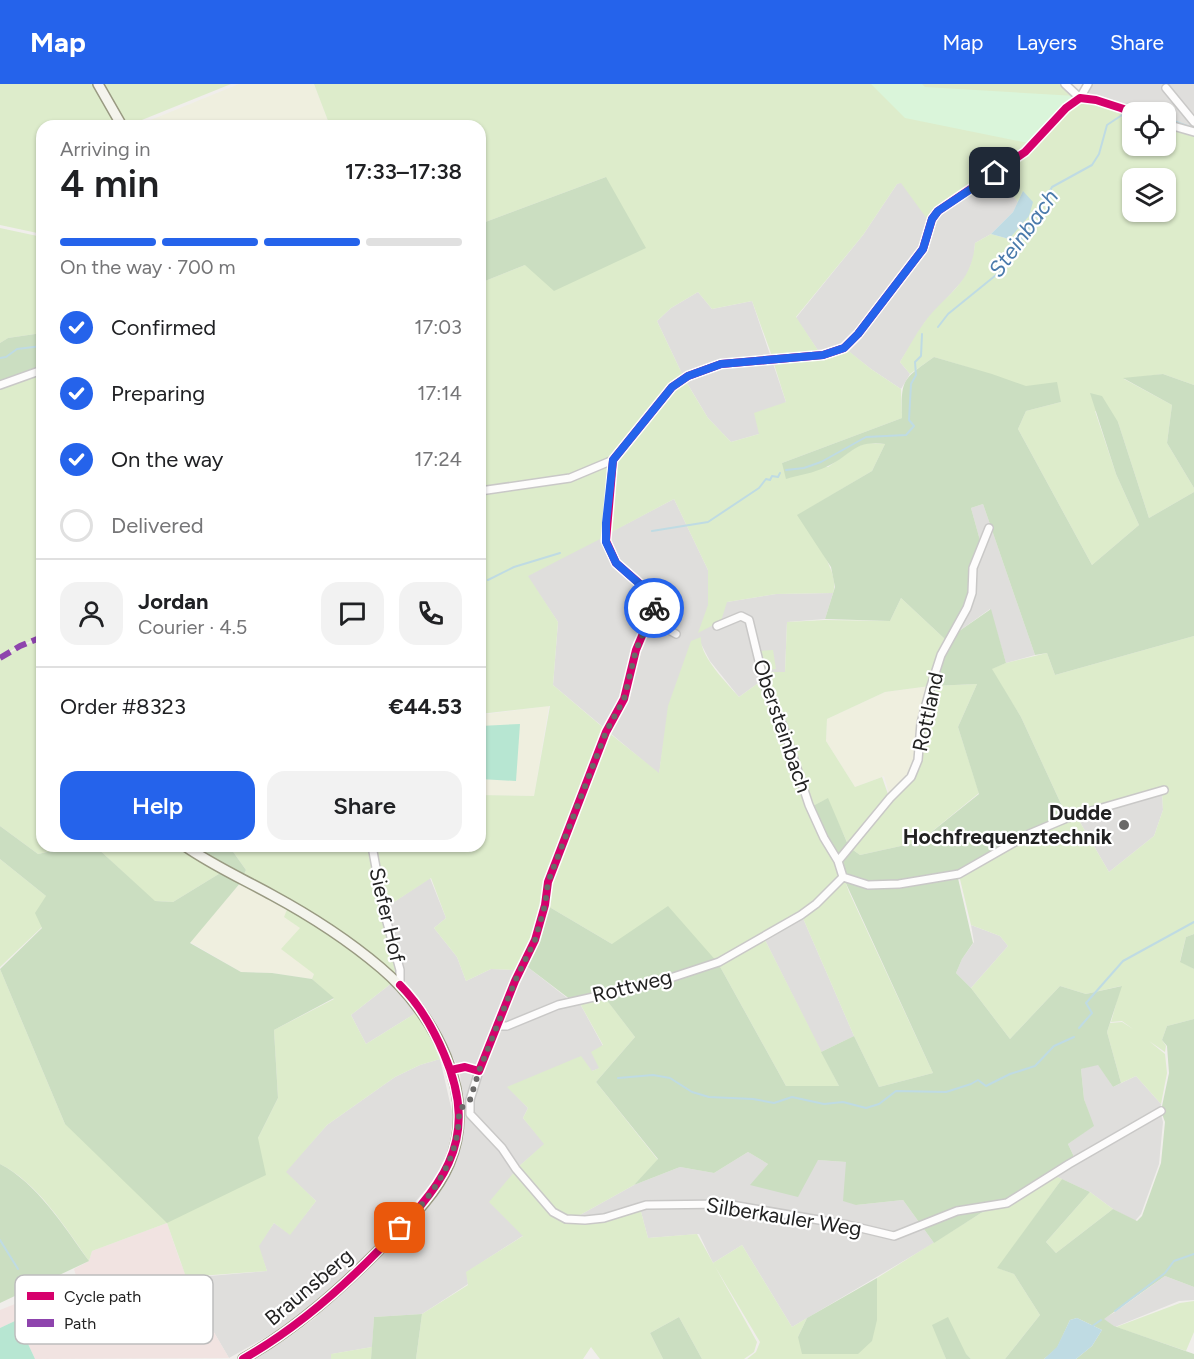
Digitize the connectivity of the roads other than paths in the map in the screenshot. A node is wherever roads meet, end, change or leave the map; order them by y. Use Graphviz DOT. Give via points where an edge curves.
graph roads {
  1 [pos="98,84"];
  2 [pos="1065,84"];
  3 [pos="1088,84"];
  4 [pos="1166,88"];
  5 [pos="1080,98"];
  6 [pos="1122,108"];
  7 [pos="119,120"];
  8 [pos="1194,122"];
  9 [pos="1176,127"];
  10 [pos="1194,132"];
  11 [pos="36,372"];
  12 [pos="0,385"];
  13 [pos="613,460"];
  14 [pos="486,490"];
  15 [pos="989,528"];
  16 [pos="649,619"];
  17 [pos="717,626"];
  18 [pos="676,634"];
  19 [pos="1164,790"];
  20 [pos="195,852"];
  21 [pos="373,852"];
  22 [pos="838,861"];
  23 [pos="843,878"];
  24 [pos="400,985"];
  25 [pos="497,1026"];
  26 [pos="451,1070"];
  27 [pos="479,1071"];
  28 [pos="470,1100"];
  29 [pos="459,1110"];
  30 [pos="1161,1111"];
  31 [pos="243,1359"];
  1 -- 7 [label="main road"];
  2 -- 5 [label="street"];
  3 -- 5 [label="street"];
  4 -- 8 [label="street"];
  5 -- 6 [label="street"];
  5 -- 13 [label="street" via="1025,152 938,211 923,249 844,348 823,355 721,364 688,376 672,387"];
  9 -- 10 [label="street"];
  11 -- 12 [label="street"];
  13 -- 14 [label="street" via="570,478"];
  13 -- 16 [label="street" via="606,542 616,563 652,595 655,605"];
  15 -- 22 [label="street, Rottland" via="973,568 967,608 941,655 931,686 921,723 918,760 910,777"];
  16 -- 18 [label="street"];
  16 -- 25 [label="street" via="636,650 624,699 606,732 548,882 535,940"];
  17 -- 22 [label="street, Obersteinbach" via="741,616 748,620 765,686 783,726 809,805"];
  19 -- 23 [label="street" via="1067,818 1029,834 959,874 899,884 868,885"];
  20 -- 24 [label="main road, Braunsberg" via="308,917 358,950"];
  21 -- 24 [label="street, Siefer Hof"];
  22 -- 23 [label="street"];
  23 -- 25 [label="street, Rottweg" via="801,915 719,962 558,1005 507,1026"];
  24 -- 26 [label="main road, Braunsberg" via="429,1024"];
  25 -- 27 [label="street"];
  26 -- 27 [label="street" via="465,1067"];
  26 -- 29 [label="main road, Braunsberg"];
  27 -- 28 [label="street"];
  28 -- 29 [label="street"];
  28 -- 30 [label="street, Silberkauler Weg" via="470,1114 553,1212 566,1219 604,1218 646,1205 726,1204 894,1236 957,1211 1007,1203"];
  29 -- 31 [label="main road, Braunsberg" via="453,1154 426,1201 323,1303 283,1335"];
}
